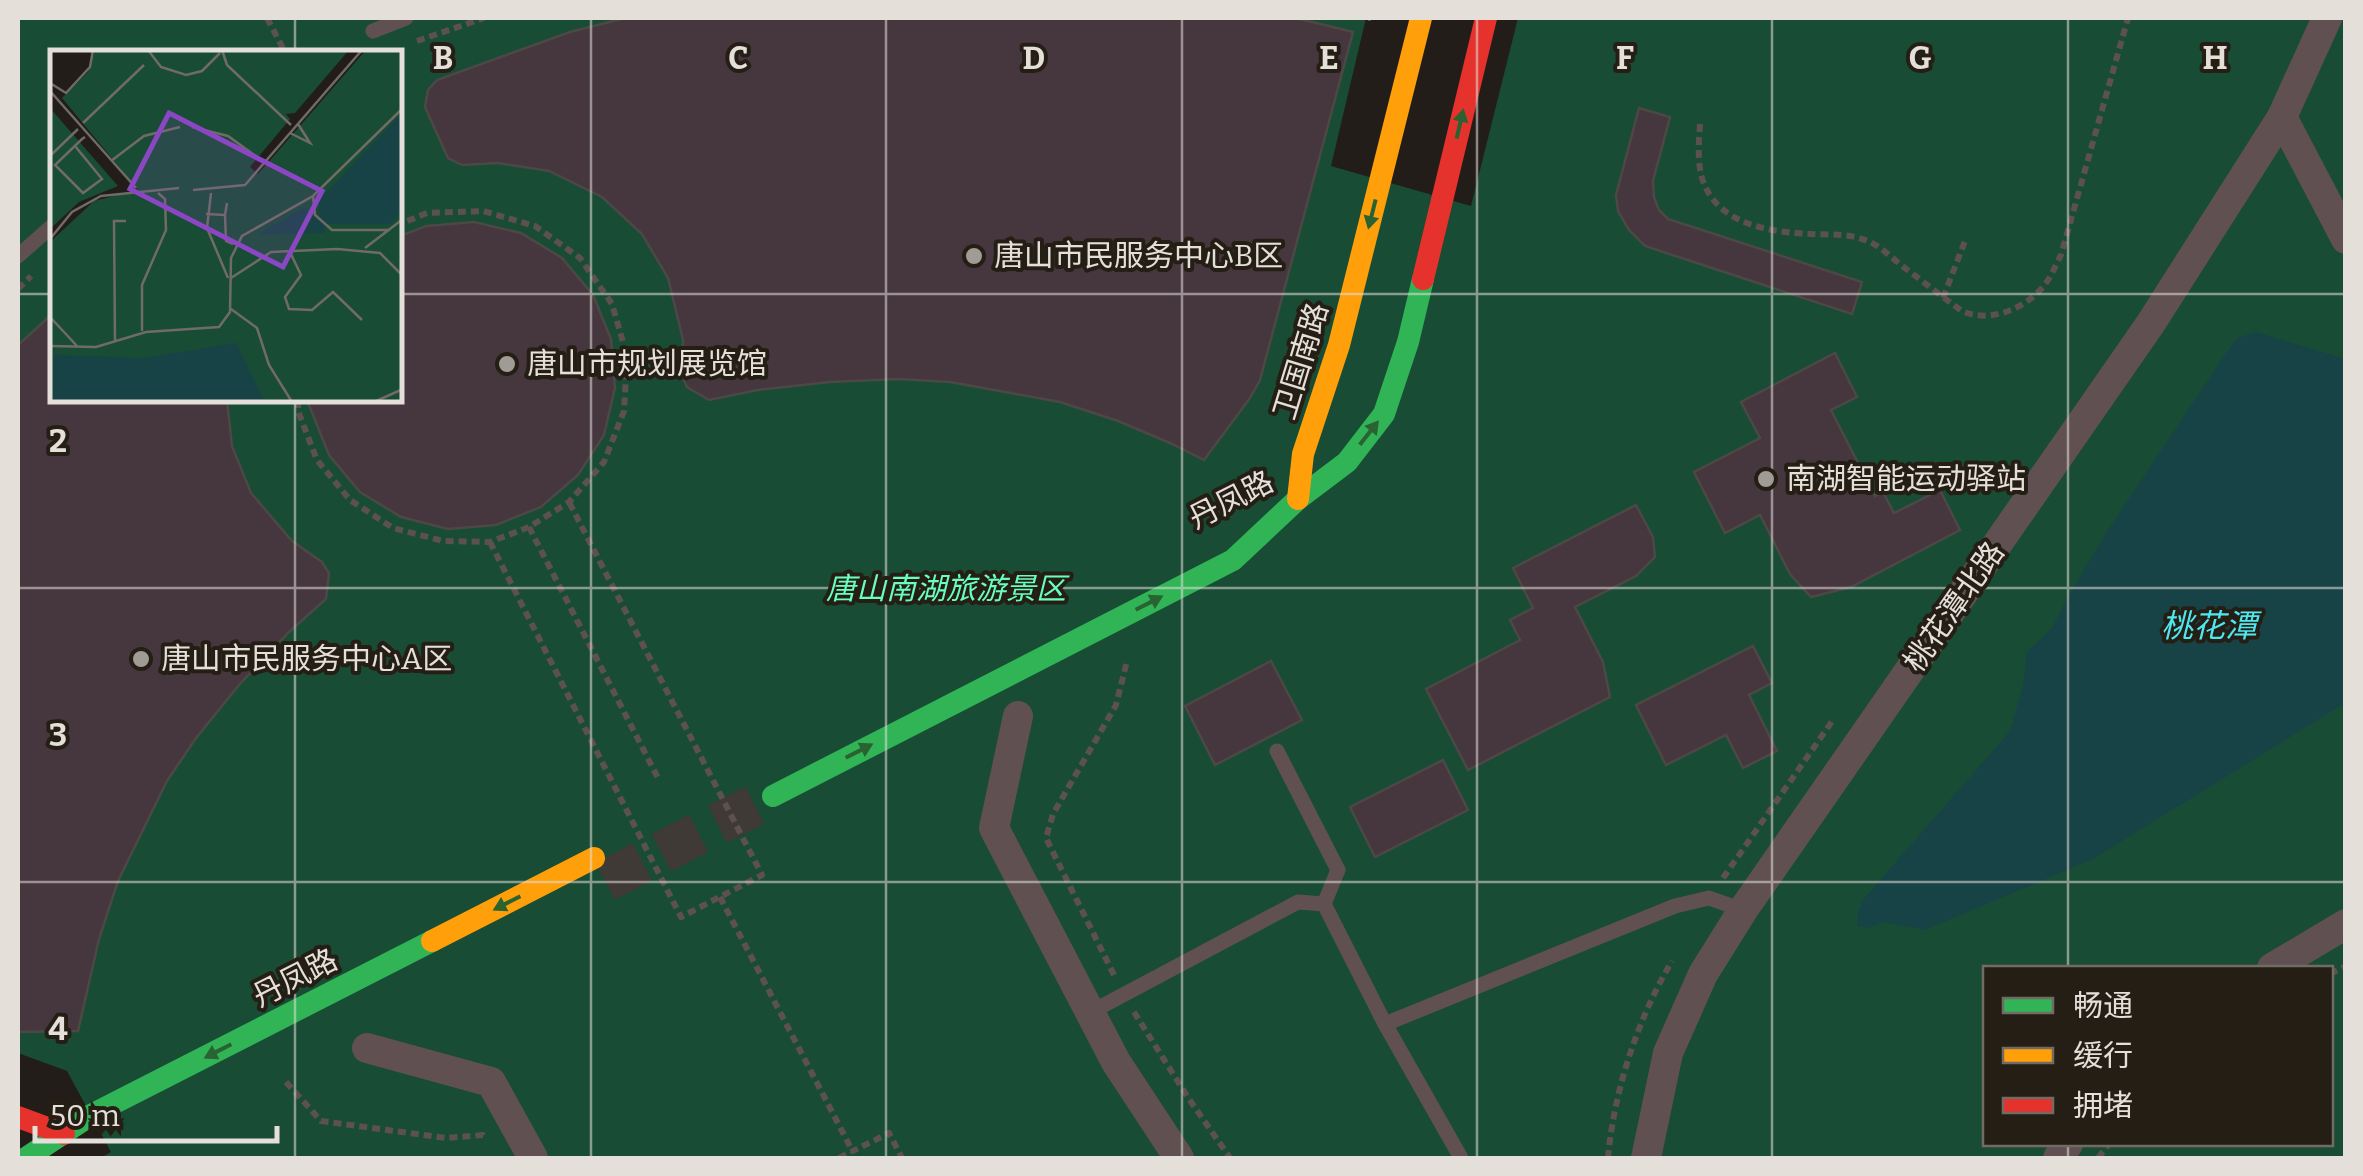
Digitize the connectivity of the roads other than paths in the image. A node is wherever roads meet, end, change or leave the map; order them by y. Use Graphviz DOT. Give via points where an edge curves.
graph roads {
  1 [pos="406,18"];
  2 [pos="1421,18"];
  3 [pos="1486,18"];
  4 [pos="2327,18"];
  5 [pos="373,31"];
  6 [pos="2282,117"];
  7 [pos="50,228"];
  8 [pos="2346,239"];
  9 [pos="18,256"];
  10 [pos="1298,499"];
  11 [pos="1231,534"];
  12 [pos="1018,716"];
  13 [pos="1277,751"];
  14 [pos="772,796"];
  15 [pos="594,858"];
  16 [pos="1324,904"];
  17 [pos="1743,910"];
  18 [pos="2341,933"];
  19 [pos="2276,966"];
  20 [pos="1089,1013"];
  21 [pos="1386,1024"];
  22 [pos="367,1048"];
  23 [pos="18,1116"];
  24 [pos="64,1134"];
  25 [pos="99,1137"];
  26 [pos="26,1158"];
  27 [pos="48,1158"];
  28 [pos="534,1158"];
  29 [pos="1179,1158"];
  30 [pos="1461,1158"];
  31 [pos="1646,1158"];
  1 -- 5 [label="lane"];
  2 -- 10 [label="main road, 卫国南路, one-way" via="1340,345 1303,454"];
  10 -- 3 [label="main road, one-way" via="1347,462 1384,414 1408,342"];
  4 -- 6 [label="street, 桃花潭北路"];
  6 -- 8 [label="street"];
  6 -- 17 [label="street, 桃花潭北路" via="2151,323"];
  7 -- 9 [label="lane"];
  10 -- 11 [label="main road, 丹凤路"];
  14 -- 10 [label="main road, 丹凤路, one-way" via="1233,560"];
  12 -- 20 [label="street" via="994,828"];
  13 -- 16 [label="lane" via="1338,870"];
  15 -- 24 [label="main road, 丹凤路, one-way"];
  16 -- 20 [label="lane" via="1298,902"];
  16 -- 21 [label="lane"];
  17 -- 21 [label="lane" via="1709,898 1675,906"];
  17 -- 31 [label="street, 桃花潭北路" via="1668,1053"];
  18 -- 19 [label="street"];
  20 -- 29 [label="street"];
  21 -- 30 [label="lane"];
  22 -- 28 [label="street" via="491,1082"];
  23 -- 24 [label="main road"];
  24 -- 26 [label="main road, 丹凤路"];
  25 -- 27 [label="main road"];
}
